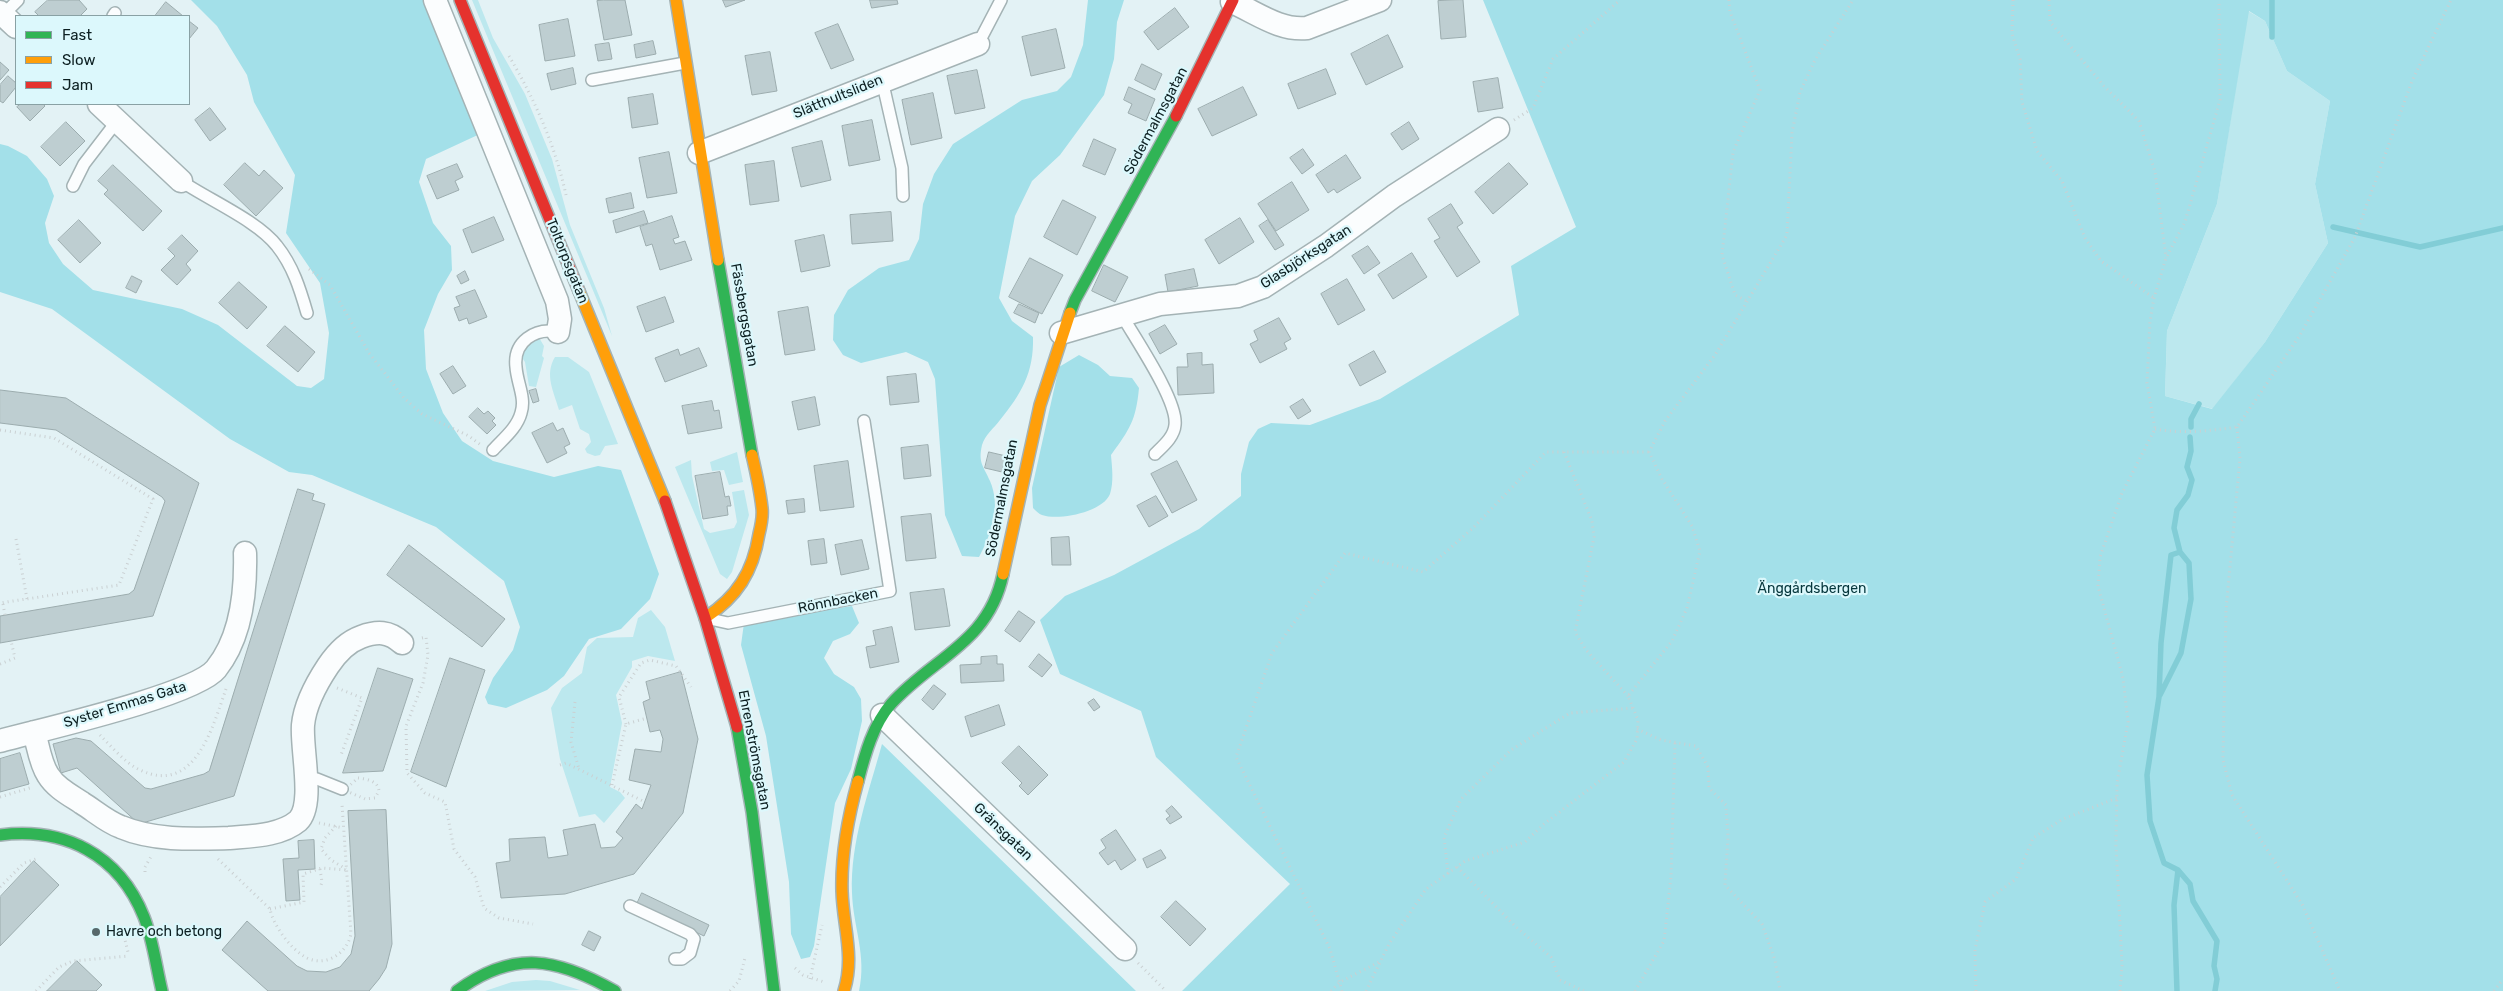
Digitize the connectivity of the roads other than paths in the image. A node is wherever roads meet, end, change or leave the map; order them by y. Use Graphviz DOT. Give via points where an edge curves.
graph roads {
  1 [pos="435,0"];
  2 [pos="460,0"];
  3 [pos="676,0"];
  4 [pos="1001,0"];
  5 [pos="1380,0"];
  6 [pos="1233,1"];
  7 [pos="978,44"];
  8 [pos="685,62"];
  9 [pos="592,80"];
  10 [pos="882,80"];
  11 [pos="99,105"];
  12 [pos="117,121"];
  13 [pos="1498,129"];
  14 [pos="699,153"];
  15 [pos="181,181"];
  16 [pos="73,186"];
  17 [pos="904,196"];
  18 [pos="307,313"];
  19 [pos="1123,317"];
  20 [pos="558,332"];
  21 [pos="1061,333"];
  22 [pos="864,421"];
  23 [pos="492,450"];
  24 [pos="1155,454"];
  25 [pos="673,522"];
  26 [pos="245,553"];
  27 [pos="706,618"];
  28 [pos="402,643"];
  29 [pos="882,715"];
  30 [pos="34,732"];
  31 [pos="0,741"];
  32 [pos="306,778"];
  33 [pos="342,789"];
  34 [pos="0,835"];
  35 [pos="630,906"];
  36 [pos="1125,949"];
  37 [pos="675,959"];
  38 [pos="162,991"];
  39 [pos="457,991"];
  40 [pos="614,991"];
  41 [pos="774,991"];
  42 [pos="844,991"];
  1 -- 20 [label="street, Toltorpsgatan" via="558,301"];
  2 -- 25 [label="street, Toltorpsgatan"];
  3 -- 8 [label="street, Fässbergsgatan"];
  4 -- 7 [label="lane"];
  5 -- 6 [label="street" via="1294,30 1279,26"];
  6 -- 21 [label="street, Södermalmsgatan" via="1188,94 1075,300"];
  7 -- 10 [label="street, Slätthultsliden"];
  8 -- 9 [label="lane"];
  8 -- 14 [label="street, Fässbergsgatan"];
  10 -- 14 [label="street, Slätthultsliden"];
  10 -- 17 [label="lane" via="902,168"];
  11 -- 12 [label="street"];
  12 -- 15 [label="street"];
  12 -- 16 [label="lane" via="84,164"];
  13 -- 19 [label="street, Glasbjörksgatan" via="1263,287 1238,296 1160,304"];
  14 -- 27 [label="street, Fässbergsgatan" via="761,497 761,522 746,576 739,590"];
  15 -- 18 [label="lane" via="263,232 276,245 299,284"];
  19 -- 21 [label="street, Glasbjörksgatan"];
  19 -- 24 [label="lane" via="1174,413 1173,433"];
  20 -- 23 [label="lane" via="547,329 534,332 521,348 516,367 523,403 521,414 517,423"];
  21 -- 29 [label="street, Södermalmsgatan" via="1031,434 1000,587 993,605 971,637 900,694"];
  22 -- 27 [label="lane, Rönnbacken" via="890,591 728,623"];
  25 -- 27 [label="street, Ehrenströmsgatan"];
  26 -- 30 [label="street, Syster Emmas Gata" via="246,577 234,635 215,670 203,680 179,691"];
  27 -- 41 [label="street, Ehrenströmsgatan" via="739,735"];
  28 -- 32 [label="street" via="395,636 373,632 352,640 333,658 318,680 303,723"];
  29 -- 36 [label="street, Gränsgatan"];
  29 -- 42 [label="street, Södermalmsgatan" via="858,781 842,858 849,957 849,977"];
  30 -- 31 [label="street, Syster Emmas Gata"];
  30 -- 32 [label="street" via="43,766 53,782 120,827 140,834 198,839 252,836 282,830 299,820 304,810 308,796"];
  32 -- 33 [label="lane"];
  34 -- 38 [label="street" via="17,831 61,837 88,848 108,863 129,887 140,907"];
  35 -- 37 [label="lane" via="690,934 694,939 690,953 682,959"];
  39 -- 40 [label="street" via="490,970 534,962 567,967"];
}
